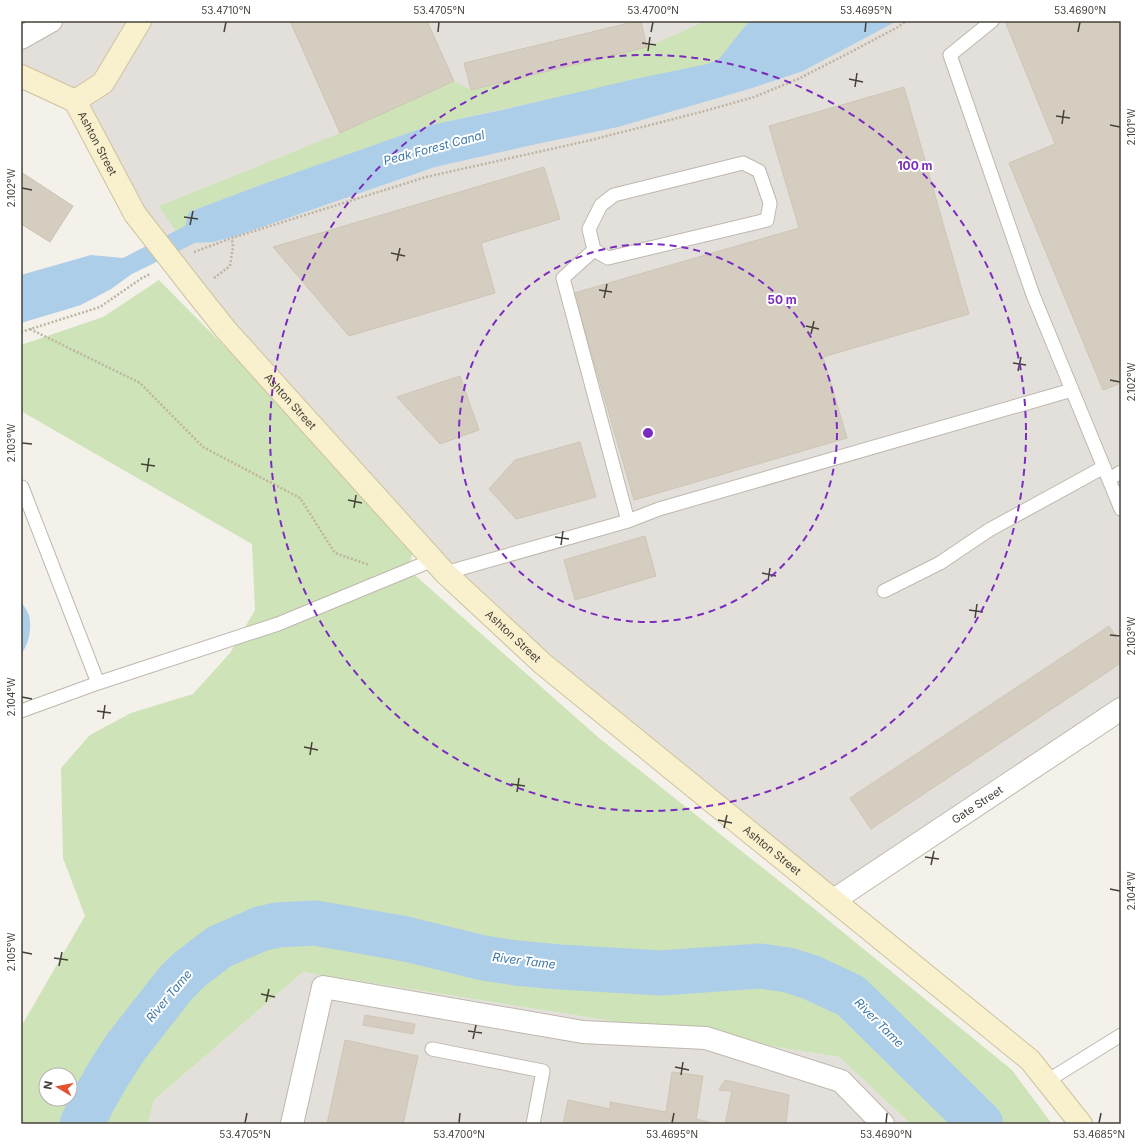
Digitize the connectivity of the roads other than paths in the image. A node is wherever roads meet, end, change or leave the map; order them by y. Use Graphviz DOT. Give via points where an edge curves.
graph roads {
  1 [pos="51,21"];
  2 [pos="140,21"];
  3 [pos="992,21"];
  4 [pos="21,38"];
  5 [pos="21,76"];
  6 [pos="75,101"];
  7 [pos="594,250"];
  8 [pos="1072,390"];
  9 [pos="1121,472"];
  10 [pos="1106,473"];
  11 [pos="22,487"];
  12 [pos="1121,509"];
  13 [pos="628,521"];
  14 [pos="439,566"];
  15 [pos="884,591"];
  16 [pos="98,683"];
  17 [pos="1121,709"];
  18 [pos="21,712"];
  19 [pos="834,900"];
  20 [pos="1121,1035"];
  21 [pos="432,1049"];
  22 [pos="1047,1081"];
  23 [pos="292,1124"];
  24 [pos="533,1124"];
  25 [pos="883,1124"];
  26 [pos="1081,1124"];
  1 -- 4 [label="street"];
  2 -- 6 [label="main road" via="103,83"];
  3 -- 8 [label="lane" via="950,55 1033,295"];
  5 -- 6 [label="main road"];
  6 -- 14 [label="main road, Ashton Street, bridge" via="135,214 195,291 226,330"];
  7 -- 7 [label="lane" via="608,258 767,220 770,204 758,171 743,163 614,195 601,205 588,229"];
  7 -- 13 [label="lane" via="563,278"];
  8 -- 10 [label="lane"];
  8 -- 13 [label="lane" via="666,507"];
  9 -- 10 [label="lane"];
  10 -- 12 [label="lane"];
  10 -- 15 [label="lane" via="989,530 940,562"];
  11 -- 16 [label="lane"];
  13 -- 14 [label="lane"];
  14 -- 16 [label="lane" via="278,624"];
  14 -- 19 [label="main road, Ashton Street" via="543,664"];
  16 -- 18 [label="lane"];
  17 -- 19 [label="street, Gate Street"];
  19 -- 22 [label="main road, Ashton Street" via="1030,1060"];
  20 -- 22 [label="lane"];
  21 -- 24 [label="lane" via="543,1071"];
  22 -- 26 [label="main road, Ashton Street"];
  23 -- 25 [label="street" via="323,987 583,1032 706,1038 841,1081"];
}
